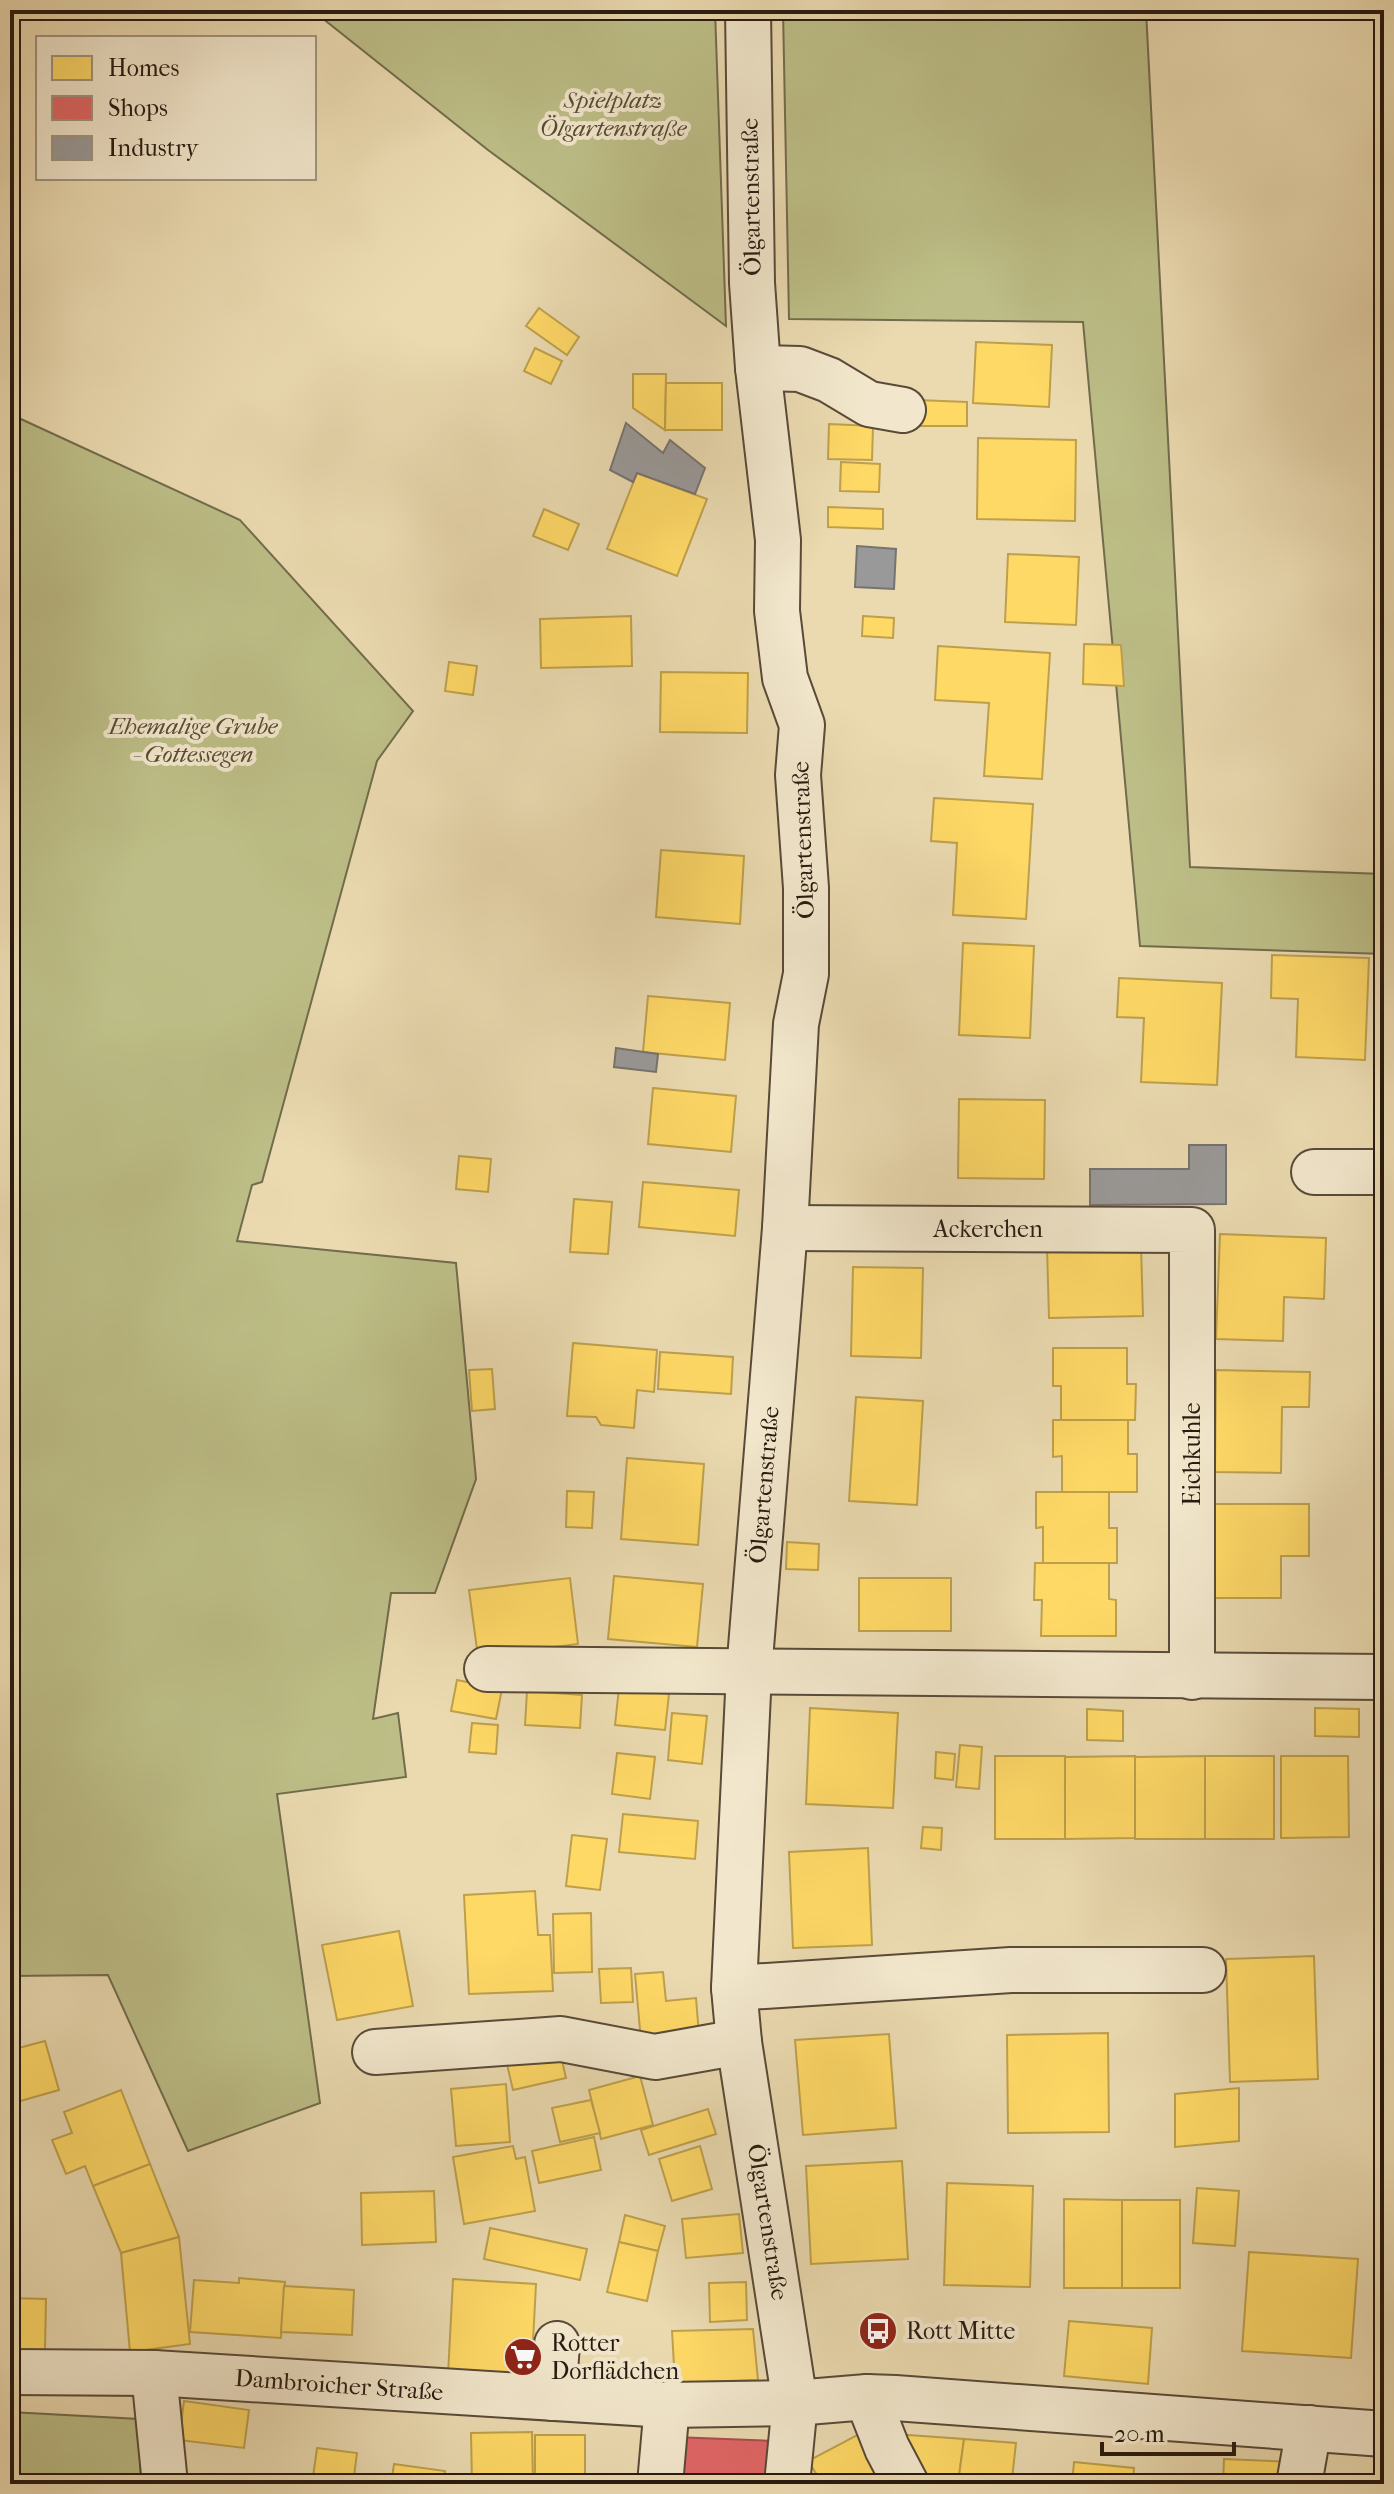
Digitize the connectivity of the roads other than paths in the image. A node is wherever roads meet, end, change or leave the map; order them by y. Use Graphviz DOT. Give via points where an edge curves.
graph roads {
  1 [pos="748,10"];
  2 [pos="758,368"];
  3 [pos="903,410"];
  4 [pos="1314,1172"];
  5 [pos="1384,1172"];
  6 [pos="785,1228"];
  7 [pos="1192,1230"];
  8 [pos="487,1669"];
  9 [pos="749,1672"];
  10 [pos="1192,1677"];
  11 [pos="1384,1677"];
  12 [pos="1203,1970"];
  13 [pos="734,1988"];
  14 [pos="739,2042"];
  15 [pos="375,2052"];
  16 [pos="557,2344"];
  17 [pos="10,2372"];
  18 [pos="154,2373"];
  19 [pos="867,2397"];
  20 [pos="553,2398"];
  21 [pos="795,2403"];
  22 [pos="667,2405"];
  23 [pos="1309,2428"];
  24 [pos="1384,2434"];
  25 [pos="165,2484"];
  26 [pos="660,2484"];
  27 [pos="787,2484"];
  28 [pos="906,2484"];
  29 [pos="1299,2484"];
  1 -- 2 [label="street, Ölgartenstraße"];
  2 -- 3 [label="street" via="800,369 869,404"];
  2 -- 6 [label="street, Ölgartenstraße" via="778,540 780,638 785,678 802,725 798,775 806,974 796,1024"];
  4 -- 5 [label="street"];
  6 -- 7 [label="street, Ackerchen"];
  6 -- 9 [label="street, Ölgartenstraße"];
  7 -- 10 [label="street, Eichkuhle"];
  8 -- 9 [label="street"];
  9 -- 10 [label="street"];
  9 -- 13 [label="street, Ölgartenstraße"];
  10 -- 11 [label="street"];
  12 -- 13 [label="street" via="1011,1970"];
  13 -- 14 [label="street, Ölgartenstraße"];
  14 -- 15 [label="street" via="655,2057 561,2039"];
  14 -- 21 [label="street, Ölgartenstraße"];
  16 -- 20 [label="street"];
  17 -- 18 [label="street, Dambroicher Straße"];
  18 -- 20 [label="street, Dambroicher Straße"];
  18 -- 25 [label="street"];
  19 -- 21 [label="street, Dambroicher Straße"];
  19 -- 23 [label="street, Dambroicher Straße"];
  19 -- 28 [label="street"];
  20 -- 22 [label="street, Dambroicher Straße"];
  21 -- 22 [label="street, Dambroicher Straße"];
  21 -- 27 [label="street, Ölgartenstraße"];
  22 -- 26 [label="street"];
  23 -- 24 [label="street, Dambroicher Straße"];
  23 -- 29 [label="street"];
}
